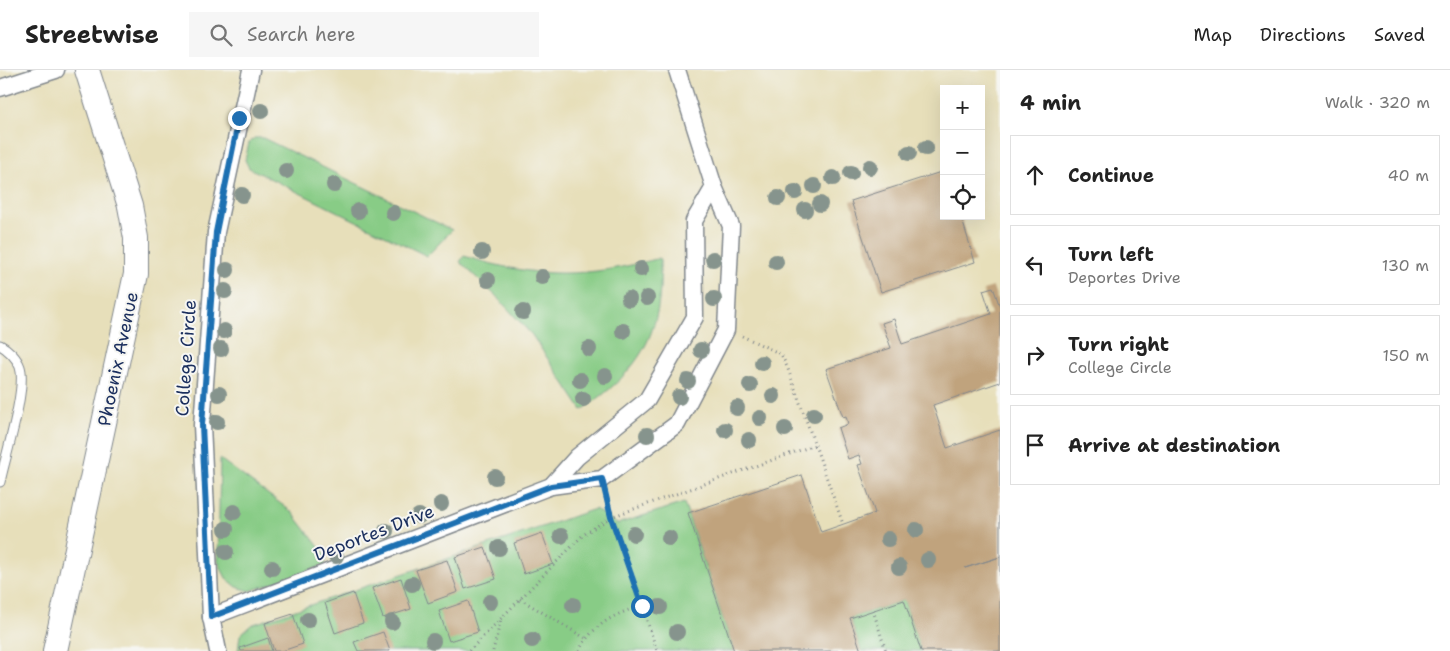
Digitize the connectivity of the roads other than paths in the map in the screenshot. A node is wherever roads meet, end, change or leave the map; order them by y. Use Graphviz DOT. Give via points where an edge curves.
graph roads {
  1 [pos="56,70"];
  2 [pos="87,70"];
  3 [pos="251,70"];
  4 [pos="677,70"];
  5 [pos="0,88"];
  6 [pos="714,187"];
  7 [pos="0,345"];
  8 [pos="0,482"];
  9 [pos="551,486"];
  10 [pos="211,617"];
  11 [pos="55,651"];
  12 [pos="218,651"];
  1 -- 5 [label="street"];
  2 -- 11 [label="street, Phoenix Avenue" via="130,206 136,238 136,274"];
  3 -- 10 [label="street, College Circle" via="216,232 210,297 202,425"];
  4 -- 6 [label="street, Deportes Drive"];
  6 -- 9 [label="street, Deportes Drive" via="694,221 695,317 647,400 577,457"];
  6 -- 9 [label="street, Deportes Drive" via="730,226 726,330 677,424 602,479"];
  7 -- 8 [label="lane" via="8,349 20,368 22,386"];
  9 -- 10 [label="street, Deportes Drive"];
  10 -- 12 [label="street, College Circle"];
}
